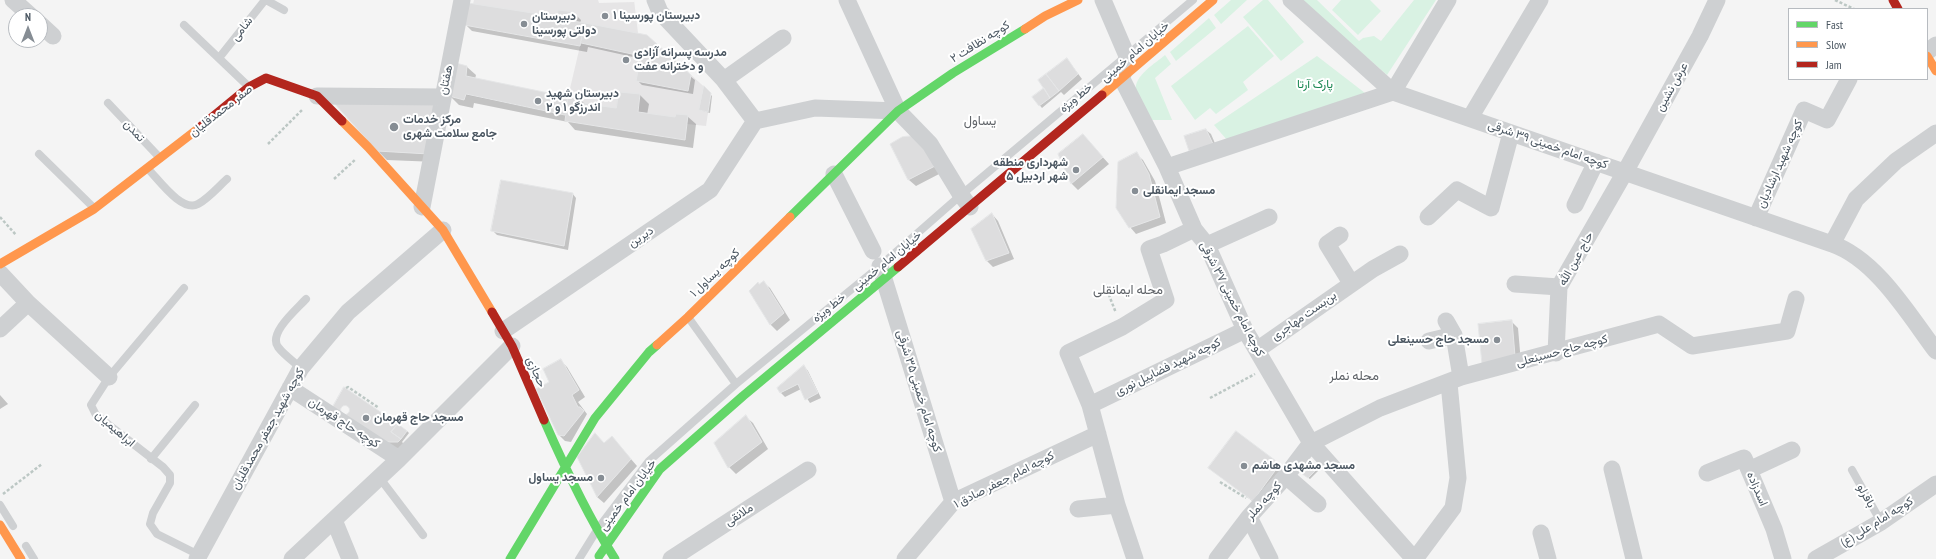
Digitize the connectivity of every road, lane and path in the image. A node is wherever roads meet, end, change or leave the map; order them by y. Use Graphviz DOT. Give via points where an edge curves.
graph roads {
  1 [pos="13,0"];
  2 [pos="265,0"];
  3 [pos="462,0"];
  4 [pos="655,0"];
  5 [pos="1078,0"];
  6 [pos="1104,0"];
  7 [pos="1193,0"];
  8 [pos="1213,0"];
  9 [pos="1291,0"];
  10 [pos="1448,0"];
  11 [pos="1540,0"];
  12 [pos="1717,0"];
  13 [pos="1835,0"];
  14 [pos="852,1"];
  15 [pos="22,8"];
  16 [pos="1852,8"];
  17 [pos="284,10"];
  18 [pos="184,25"];
  19 [pos="48,31"];
  20 [pos="53,36"];
  21 [pos="784,38"];
  22 [pos="1936,45"];
  23 [pos="1928,51"];
  24 [pos="1127,56"];
  25 [pos="219,58"];
  26 [pos="1928,58"];
  27 [pos="1936,71"];
  28 [pos="1122,79"];
  29 [pos="724,80"];
  30 [pos="1848,80"];
  31 [pos="249,87"];
  32 [pos="1393,92"];
  33 [pos="317,96"];
  34 [pos="442,97"];
  35 [pos="108,103"];
  36 [pos="898,111"];
  37 [pos="1470,118"];
  38 [pos="755,121"];
  39 [pos="1511,133"];
  40 [pos="1936,133"];
  41 [pos="268,144"];
  42 [pos="368,148"];
  43 [pos="39,154"];
  44 [pos="160,159"];
  45 [pos="1596,162"];
  46 [pos="1167,167"];
  47 [pos="148,168"];
  48 [pos="1625,172"];
  49 [pos="834,174"];
  50 [pos="227,179"];
  51 [pos="334,179"];
  52 [pos="966,201"];
  53 [pos="1575,205"];
  54 [pos="422,207"];
  55 [pos="94,209"];
  56 [pos="0,217"];
  57 [pos="1269,217"];
  58 [pos="1428,217"];
  59 [pos="1756,218"];
  60 [pos="1194,229"];
  61 [pos="443,230"];
  62 [pos="1340,235"];
  63 [pos="1832,244"];
  64 [pos="1207,245"];
  65 [pos="27,247"];
  66 [pos="1400,254"];
  67 [pos="0,264"];
  68 [pos="879,265"];
  69 [pos="0,273"];
  70 [pos="1352,283"];
  71 [pos="1515,284"];
  72 [pos="1105,285"];
  73 [pos="1559,287"];
  74 [pos="184,288"];
  75 [pos="306,299"];
  76 [pos="1796,299"];
  77 [pos="28,303"];
  78 [pos="688,317"];
  79 [pos="1122,327"];
  80 [pos="0,329"];
  81 [pos="1245,330"];
  82 [pos="503,331"];
  83 [pos="1429,341"];
  84 [pos="512,346"];
  85 [pos="1257,350"];
  86 [pos="1936,351"];
  87 [pos="1556,353"];
  88 [pos="1268,367"];
  89 [pos="301,368"];
  90 [pos="109,377"];
  91 [pos="1455,380"];
  92 [pos="736,384"];
  93 [pos="290,388"];
  94 [pos="346,388"];
  95 [pos="1210,398"];
  96 [pos="195,405"];
  97 [pos="1090,405"];
  98 [pos="379,408"];
  99 [pos="1098,434"];
  100 [pos="1311,443"];
  101 [pos="1792,450"];
  102 [pos="151,459"];
  103 [pos="399,459"];
  104 [pos="42,464"];
  105 [pos="565,467"];
  106 [pos="1612,469"];
  107 [pos="808,470"];
  108 [pos="1749,470"];
  109 [pos="1852,470"];
  110 [pos="1707,473"];
  111 [pos="1286,476"];
  112 [pos="379,477"];
  113 [pos="1220,482"];
  114 [pos="1936,484"];
  115 [pos="0,496"];
  116 [pos="953,502"];
  117 [pos="1318,504"];
  118 [pos="0,505"];
  119 [pos="1117,505"];
  120 [pos="1078,509"];
  121 [pos="1254,512"];
  122 [pos="334,520"];
  123 [pos="1881,522"];
  124 [pos="0,525"];
  125 [pos="597,530"];
  126 [pos="1541,533"];
  127 [pos="423,535"];
  128 [pos="606,545"];
  129 [pos="198,557"];
  130 [pos="21,559"];
  131 [pos="34,559"];
  132 [pos="292,559"];
  133 [pos="350,559"];
  134 [pos="510,559"];
  135 [pos="579,559"];
  136 [pos="598,559"];
  137 [pos="615,559"];
  138 [pos="671,559"];
  139 [pos="905,559"];
  140 [pos="1135,559"];
  141 [pos="1217,559"];
  142 [pos="1270,559"];
  143 [pos="1414,559"];
  144 [pos="1548,559"];
  145 [pos="1634,559"];
  146 [pos="1783,559"];
  147 [pos="1816,559"];
  1 -- 15 [label="street"];
  2 -- 17 [label="lane, شامی"];
  2 -- 25 [label="lane, شامی"];
  3 -- 34 [label="street, هفتان"];
  4 -- 29 [label="street" via="660,12"];
  5 -- 36 [label="street, کوچه نظافت ۲" via="1045,16 953,73"];
  6 -- 24 [label="street"];
  7 -- 24 [label="lane, خط ویژه"];
  8 -- 28 [label="street, خیابان امام خمینی"];
  9 -- 32 [label="street, کوچه امام خمینی ۳۹ شرقی"];
  10 -- 32 [label="street"];
  11 -- 37 [label="street"];
  12 -- 48 [label="street, عرش نشین"];
  13 -- 16 [label="path"];
  14 -- 36 [label="street"];
  18 -- 25 [label="lane"];
  19 -- 20 [label="street"];
  21 -- 29 [label="street"];
  22 -- 23 [label="street"];
  24 -- 28 [label="street"];
  24 -- 52 [label="lane, خط ویژه"];
  25 -- 31 [label="lane"];
  26 -- 27 [label="street"];
  28 -- 46 [label="street, کوچه امام خمینی ۳۷ شرقی"];
  28 -- 52 [label="street, خیابان امام خمینی"];
  29 -- 38 [label="street"];
  30 -- 59 [label="street, کوچه شهید ارشادیان" via="1827,120 1804,110"];
  31 -- 33 [label="street, صفر محمدقلیان" via="266,78"];
  31 -- 44 [label="street, صفر محمدقلیان"];
  32 -- 37 [label="street, کوچه امام خمینی ۳۹ شرقی"];
  32 -- 46 [label="street"];
  33 -- 34 [label="street"];
  33 -- 41 [label="path"];
  33 -- 42 [label="street, صفر محمدقلیان"];
  34 -- 54 [label="street, هفتان"];
  35 -- 44 [label="lane, تمدن"];
  36 -- 38 [label="street" via="815,108"];
  36 -- 49 [label="street, کوچه یساول ۱"];
  36 -- 52 [label="street" via="930,144"];
  37 -- 39 [label="street, کوچه امام خمینی ۳۹ شرقی"];
  38 -- 82 [label="street, دیرین" via="710,190"];
  39 -- 45 [label="street, کوچه امام خمینی ۳۹ شرقی"];
  39 -- 58 [label="street" via="1490,208 1457,190"];
  40 -- 63 [label="street" via="1896,161 1856,199"];
  42 -- 51 [label="path"];
  42 -- 54 [label="street, صفر محمدقلیان"];
  43 -- 55 [label="lane"];
  44 -- 47 [label="street, صفر محمدقلیان"];
  45 -- 48 [label="street, کوچه امام خمینی ۳۹ شرقی"];
  45 -- 53 [label="street"];
  46 -- 60 [label="street, کوچه امام خمینی ۳۷ شرقی"];
  47 -- 50 [label="lane" via="180,202 188,206 198,204"];
  47 -- 55 [label="street, صفر محمدقلیان"];
  48 -- 59 [label="street, کوچه امام خمینی ۳۹ شرقی"];
  48 -- 73 [label="street, حاج عین الله"];
  49 -- 68 [label="street, کوچه امام خمینی ۳۵ شرقی"];
  49 -- 78 [label="street, کوچه یساول ۱"];
  52 -- 68 [label="street, خیابان امام خمینی"];
  52 -- 68 [label="lane, خط ویژه"];
  54 -- 61 [label="street, صفر محمدقلیان"];
  55 -- 65 [label="street, صفر محمدقلیان"];
  56 -- 65 [label="path"];
  57 -- 64 [label="street"];
  59 -- 63 [label="street, کوچه امام خمینی ۳۹ شرقی"];
  60 -- 64 [label="street, کوچه امام خمینی ۳۷ شرقی"];
  60 -- 79 [label="street" via="1149,249 1166,300"];
  61 -- 82 [label="street, حجازی"];
  61 -- 89 [label="street, کوچه شهید جعفر محمدقلیان" via="348,312"];
  62 -- 70 [label="street" via="1327,244"];
  63 -- 86 [label="street, کوچه امام خمینی ۳۹ شرقی" via="1846,249 1887,284"];
  64 -- 81 [label="street, کوچه امام خمینی ۳۷ شرقی"];
  65 -- 67 [label="street, صفر محمدقلیان"];
  66 -- 70 [label="street, بن‌بست مهاجری"];
  68 -- 92 [label="lane, خط ویژه"];
  68 -- 116 [label="street, کوچه امام خمینی ۳۵ شرقی"];
  68 -- 128 [label="street, خیابان امام خمینی" via="743,396 660,469"];
  69 -- 77 [label="street"];
  70 -- 85 [label="street, بن‌بست مهاجری"];
  71 -- 73 [label="street"];
  72 -- 79 [label="path"];
  73 -- 87 [label="street, حاج عین الله"];
  74 -- 90 [label="lane, ابراهیمیان"];
  75 -- 89 [label="lane" via="278,330 276,339 278,346"];
  76 -- 87 [label="street, کوچه حاج حسینعلی" via="1787,331 1692,346 1659,324"];
  77 -- 80 [label="street"];
  77 -- 90 [label="street"];
  78 -- 92 [label="lane"];
  78 -- 105 [label="street, کوچه یساول ۱" via="649,352 595,418"];
  79 -- 97 [label="street" via="1068,353"];
  81 -- 85 [label="street, کوچه امام خمینی ۳۷ شرقی"];
  81 -- 97 [label="street, کوچه شهید فضاییل نوری"];
  82 -- 84 [label="street, حجازی"];
  83 -- 91 [label="street" via="1450,328"];
  84 -- 103 [label="street"];
  84 -- 105 [label="street, حجازی"];
  85 -- 88 [label="street, کوچه امام خمینی ۳۷ شرقی"];
  87 -- 91 [label="street, کوچه حاج حسینعلی"];
  88 -- 95 [label="path"];
  88 -- 100 [label="street, کوچه امام خمینی ۳۷ شرقی"];
  89 -- 93 [label="street, کوچه شهید جعفر محمدقلیان"];
  90 -- 102 [label="lane, ابراهیمیان" via="91,405 96,415"];
  91 -- 100 [label="street, کوچه حاج حسینعلی" via="1380,408"];
  91 -- 143 [label="street" via="1458,478 1453,508"];
  92 -- 125 [label="lane, خط ویژه" via="649,460"];
  93 -- 103 [label="street, کوچه حاج قهرمان"];
  93 -- 129 [label="street, کوچه شهید جعفر محمدقلیان"];
  94 -- 98 [label="path"];
  96 -- 102 [label="lane"];
  97 -- 99 [label="street"];
  99 -- 116 [label="street, کوچه امام جعفر صادق ۱"];
  99 -- 119 [label="street"];
  100 -- 111 [label="street, کوچه نملر"];
  100 -- 143 [label="street, کوچه امام خمینی ۳۷ شرقی"];
  101 -- 108 [label="street"];
  102 -- 129 [label="lane, ابراهیمیان" via="170,475 170,483 153,513 150,524 157,534"];
  103 -- 112 [label="street"];
  104 -- 115 [label="path"];
  105 -- 125 [label="street, حجازی"];
  105 -- 134 [label="street, کوچه یساول ۱"];
  106 -- 145 [label="street"];
  107 -- 138 [label="street, ملانقی"];
  108 -- 110 [label="street, اسدزاده" via="1744,458"];
  108 -- 146 [label="street, اسدزاده" via="1774,528"];
  109 -- 123 [label="lane, باقرلو"];
  111 -- 117 [label="street"];
  111 -- 121 [label="street, کوچه نملر"];
  112 -- 122 [label="street"];
  112 -- 127 [label="lane"];
  113 -- 121 [label="path"];
  114 -- 123 [label="street, کوچه امام علی (ع)"];
  116 -- 139 [label="street, کوچه امام جعفر صادق ۱"];
  118 -- 131 [label="lane"];
  119 -- 120 [label="street"];
  119 -- 140 [label="street"];
  121 -- 141 [label="street, کوچه نملر"];
  121 -- 142 [label="street"];
  122 -- 132 [label="street"];
  122 -- 133 [label="street"];
  123 -- 147 [label="street, کوچه امام علی (ع)"];
  124 -- 130 [label="street"];
  125 -- 128 [label="street, حجازی"];
  125 -- 135 [label="lane, خط ویژه"];
  126 -- 144 [label="street"];
  128 -- 136 [label="street, خیابان امام خمینی"];
  128 -- 137 [label="street, حجازی"];
}
